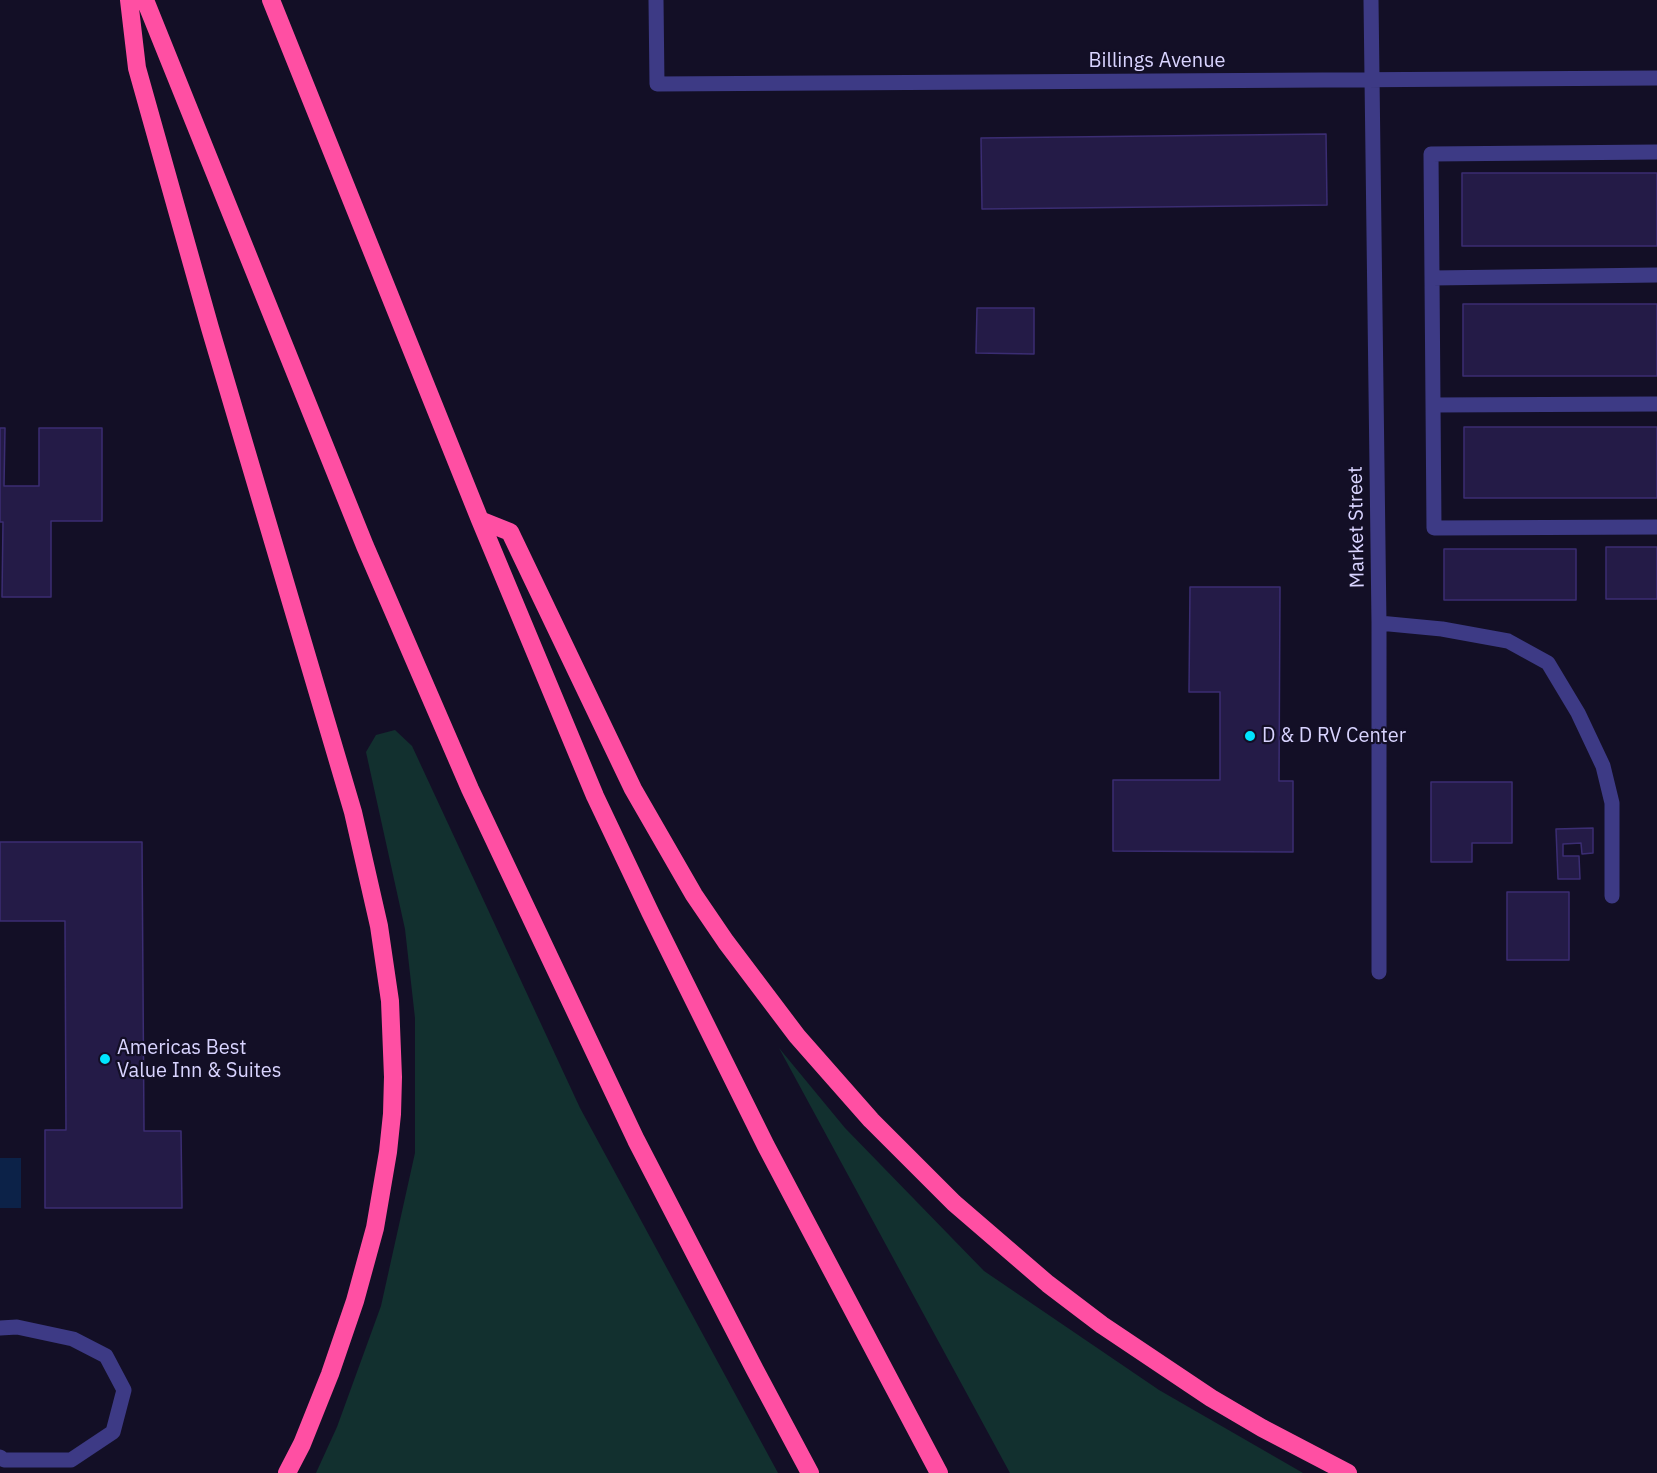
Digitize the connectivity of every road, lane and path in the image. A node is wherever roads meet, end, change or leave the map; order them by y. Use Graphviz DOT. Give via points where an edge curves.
graph roads {
  1 [pos="129,0"];
  2 [pos="145,0"];
  3 [pos="271,0"];
  4 [pos="656,0"];
  5 [pos="1371,0"];
  6 [pos="1657,78"];
  7 [pos="1371,81"];
  8 [pos="1657,152"];
  9 [pos="1657,275"];
  10 [pos="1432,278"];
  11 [pos="1657,404"];
  12 [pos="1433,405"];
  13 [pos="480,520"];
  14 [pos="1657,527"];
  15 [pos="1379,623"];
  16 [pos="1612,896"];
  17 [pos="1379,972"];
  18 [pos="0,1328"];
  19 [pos="0,1457"];
  20 [pos="287,1473"];
  21 [pos="810,1473"];
  22 [pos="939,1473"];
  23 [pos="1348,1473"];
  1 -- 20 [label="highway" via="137,68 353,812 373,897 390,1001 392,1114 375,1228 334,1365"];
  2 -- 21 [label="highway" via="357,525 470,789 636,1140"];
  3 -- 13 [label="highway"];
  4 -- 7 [label="street, Billings Avenue" via="657,84"];
  5 -- 7 [label="street, Market Street"];
  6 -- 7 [label="street, Billings Avenue"];
  7 -- 15 [label="street, Market Street"];
  8 -- 10 [label="street" via="1431,154"];
  9 -- 10 [label="street"];
  10 -- 12 [label="street"];
  11 -- 12 [label="street"];
  12 -- 14 [label="street" via="1434,528"];
  13 -- 22 [label="highway" via="595,796 650,912 798,1208"];
  13 -- 23 [label="highway" via="510,532 633,789 694,895 760,989 848,1094 954,1203 1102,1325 1211,1398"];
  15 -- 16 [label="street" via="1508,641 1548,663 1603,766 1612,803"];
  15 -- 17 [label="street, Market Street"];
  18 -- 19 [label="street" via="17,1327 74,1339 106,1356 124,1390 113,1432 71,1460"];
}
